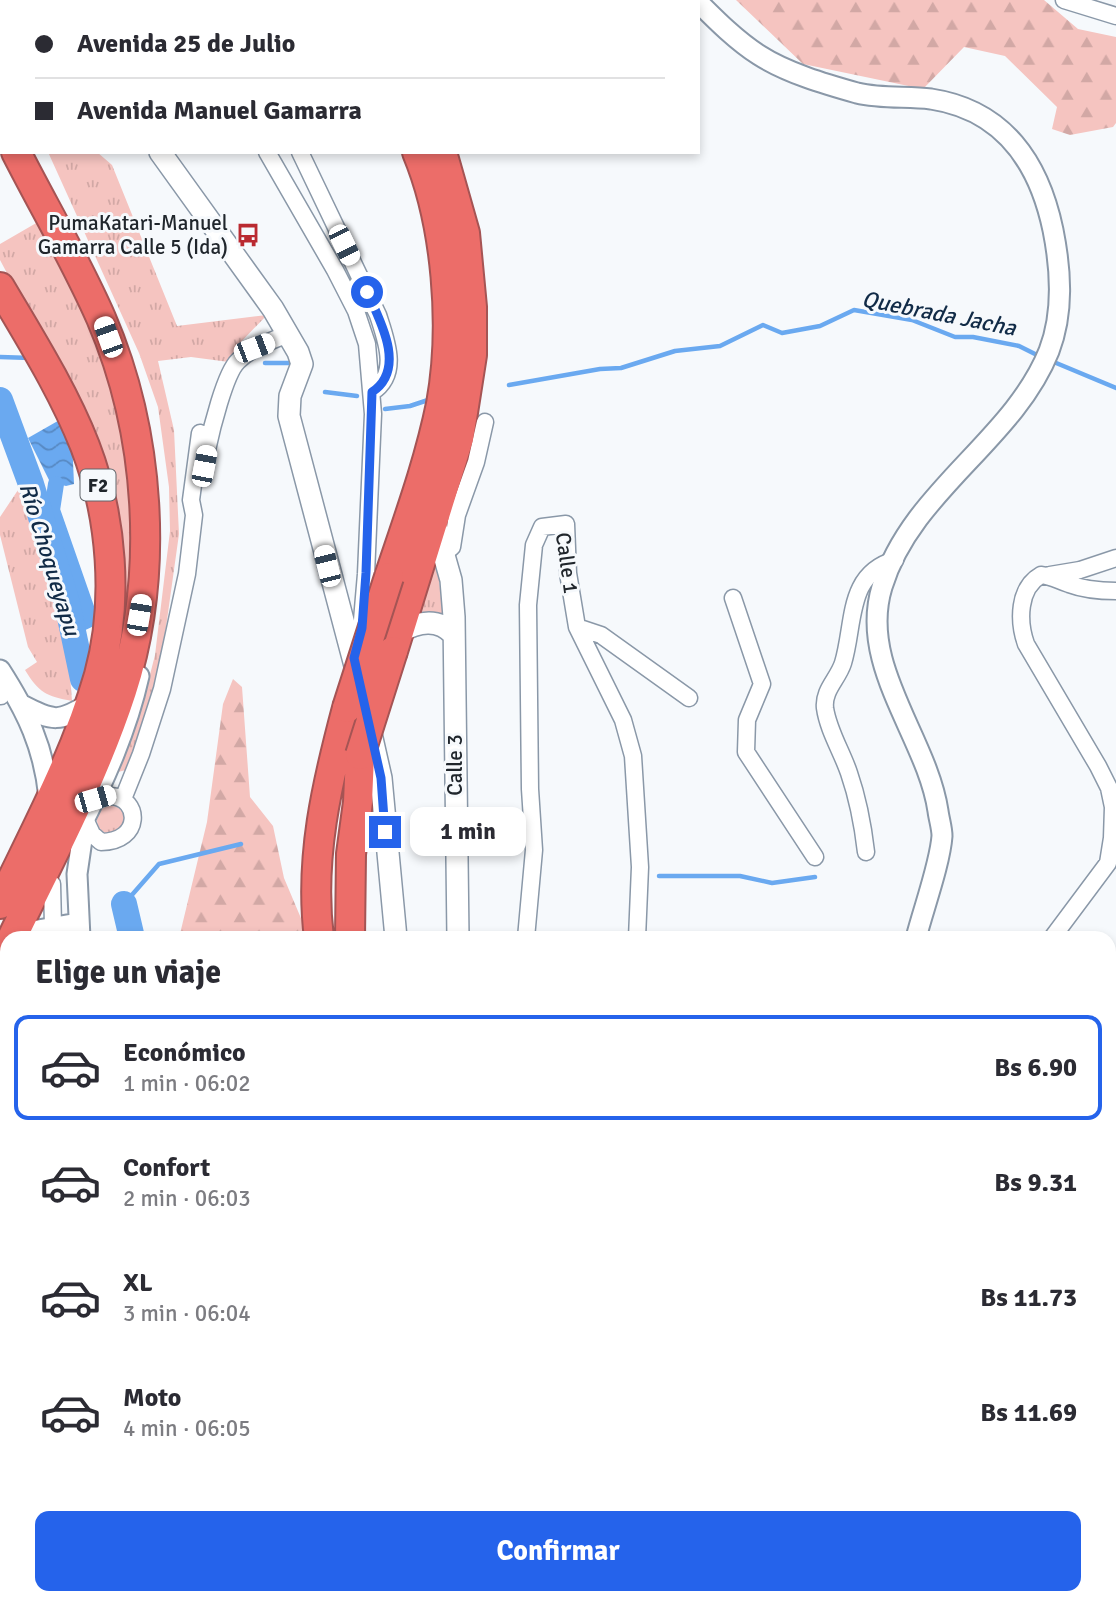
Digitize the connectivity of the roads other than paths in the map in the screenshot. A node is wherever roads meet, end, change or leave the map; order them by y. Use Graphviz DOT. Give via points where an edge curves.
graph roads {
  1 [pos="1064,0"];
  2 [pos="700,3"];
  3 [pos="1116,16"];
  4 [pos="17,154"];
  5 [pos="161,154"];
  6 [pos="268,154"];
  7 [pos="301,154"];
  8 [pos="418,154"];
  9 [pos="443,154"];
  10 [pos="0,287"];
  11 [pos="287,334"];
  12 [pos="372,392"];
  13 [pos="485,422"];
  14 [pos="200,433"];
  15 [pos="194,515"];
  16 [pos="434,520"];
  17 [pos="443,554"];
  18 [pos="1116,558"];
  19 [pos="895,560"];
  20 [pos="1051,575"];
  21 [pos="143,576"];
  22 [pos="1116,591"];
  23 [pos="733,598"];
  24 [pos="577,627"];
  25 [pos="454,635"];
  26 [pos="396,641"];
  27 [pos="354,658"];
  28 [pos="0,670"];
  29 [pos="689,698"];
  30 [pos="89,704"];
  31 [pos="22,705"];
  32 [pos="95,799"];
  33 [pos="123,799"];
  34 [pos="50,800"];
  35 [pos="85,819"];
  36 [pos="101,842"];
  37 [pos="866,852"];
  38 [pos="815,857"];
  39 [pos="77,874"];
  40 [pos="52,884"];
  41 [pos="0,904"];
  42 [pos="15,931"];
  43 [pos="30,931"];
  44 [pos="52,931"];
  45 [pos="79,931"];
  46 [pos="319,931"];
  47 [pos="350,931"];
  48 [pos="395,931"];
  49 [pos="458,931"];
  50 [pos="527,931"];
  51 [pos="637,931"];
  52 [pos="918,931"];
  53 [pos="1057,931"];
  1 -- 3 [label="street"];
  2 -- 19 [label="street" via="759,55 784,68 859,93 930,99 965,109 1005,133 1023,152 1040,183 1059,275 1057,329 1048,354 1022,401 938,494 911,529"];
  4 -- 21 [label="highway, F2" via="101,318 121,374 144,495"];
  5 -- 11 [label="main road"];
  6 -- 12 [label="street" via="356,310 367,344"];
  7 -- 12 [label="street" via="384,334 389,365 381,386"];
  8 -- 46 [label="highway, bridge" via="435,211 448,311 441,401 347,708 320,819"];
  9 -- 16 [label="highway" via="465,233 472,355 459,438"];
  10 -- 30 [label="highway, F2" via="68,407 104,515 108,614"];
  11 -- 15 [label="street" via="254,348 235,363 213,418"];
  11 -- 27 [label="main road" via="302,364 290,396 289,416"];
  12 -- 27 [label="street" via="366,573 362,628"];
  13 -- 17 [label="street" via="452,547"];
  14 -- 15 [label="street" via="191,500"];
  15 -- 33 [label="street" via="187,574 162,689"];
  16 -- 17 [label="main road, Calle 3"];
  16 -- 26 [label="highway"];
  17 -- 25 [label="main road, Calle 3" via="452,580"];
  18 -- 20 [label="street"];
  19 -- 37 [label="street" via="876,567 861,586 843,663 825,698 830,725 850,774"];
  19 -- 52 [label="street" via="882,585 877,631 891,686 930,773 942,835"];
  20 -- 22 [label="street" via="1091,590"];
  20 -- 53 [label="street" via="1041,575 1029,584 1022,632 1109,788 1113,807 1108,863"];
  21 -- 32 [label="street" via="147,638 132,709"];
  21 -- 42 [label="highway, F2" via="133,652 122,691 64,831"];
  23 -- 38 [label="street" via="761,684 747,720 746,752"];
  24 -- 29 [label="street" via="601,635"];
  24 -- 50 [label="street, Calle 1" via="566,524 548,524 534,545 528,605 534,850"];
  24 -- 51 [label="street, Calle 1" via="623,720 633,756 640,867"];
  25 -- 26 [label="main road" via="433,622 414,624"];
  25 -- 49 [label="main road, Calle 3"];
  26 -- 47 [label="highway, bridge" via="360,755"];
  27 -- 48 [label="main road" via="381,778"];
  28 -- 31 [label="street"];
  30 -- 31 [label="street" via="68,717 55,718"];
  30 -- 34 [label="highway, F2"];
  31 -- 34 [label="street" via="40,746"];
  32 -- 33 [label="street" via="110,795"];
  32 -- 35 [label="street"];
  33 -- 36 [label="street" via="132,813 132,826 115,842"];
  34 -- 41 [label="highway, F2"];
  35 -- 36 [label="street"];
  35 -- 39 [label="street"];
  35 -- 40 [label="street"];
  36 -- 39 [label="street"];
  39 -- 45 [label="street"];
  40 -- 43 [label="street"];
  40 -- 44 [label="street"];
}
